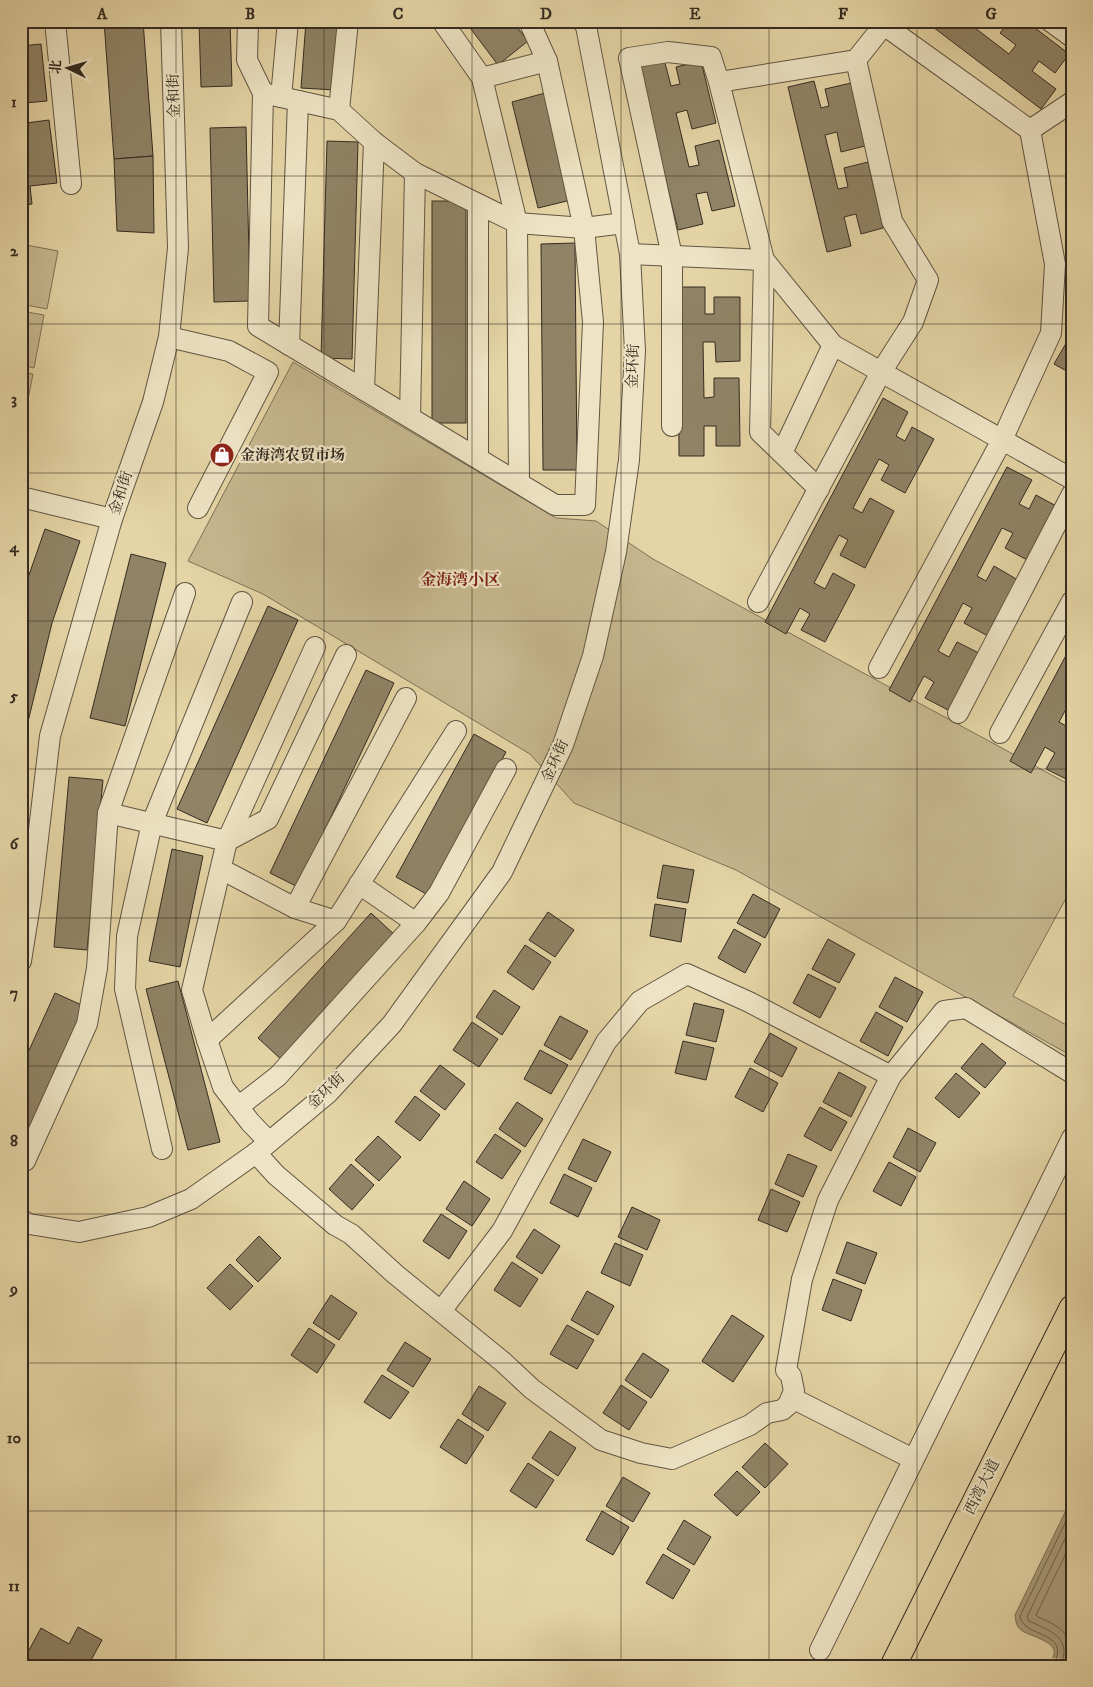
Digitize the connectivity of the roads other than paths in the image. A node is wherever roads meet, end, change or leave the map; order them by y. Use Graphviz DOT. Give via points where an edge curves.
graph roads {
  1 [pos="55,21"];
  2 [pos="172,21"];
  3 [pos="248,21"];
  4 [pos="288,21"];
  5 [pos="348,21"];
  6 [pos="442,21"];
  7 [pos="529,21"];
  8 [pos="1050,21"];
  9 [pos="586,23"];
  10 [pos="885,23"];
  11 [pos="1072,37"];
  12 [pos="856,60"];
  13 [pos="547,61"];
  14 [pos="482,78"];
  15 [pos="719,82"];
  16 [pos="281,97"];
  17 [pos="1072,102"];
  18 [pos="339,110"];
  19 [pos="1030,130"];
  20 [pos="374,142"];
  21 [pos="416,173"];
  22 [pos="72,184"];
  23 [pos="478,204"];
  24 [pos="517,223"];
  25 [pos="624,223"];
  26 [pos="584,228"];
  27 [pos="630,254"];
  28 [pos="672,256"];
  29 [pos="764,260"];
  30 [pos="169,337"];
  31 [pos="289,345"];
  32 [pos="833,345"];
  33 [pos="881,372"];
  34 [pos="364,390"];
  35 [pos="410,417"];
  36 [pos="672,426"];
  37 [pos="1002,440"];
  38 [pos="782,453"];
  39 [pos="478,458"];
  40 [pos="1072,479"];
  41 [pos="519,483"];
  42 [pos="819,489"];
  43 [pos="1072,494"];
  44 [pos="21,497"];
  45 [pos="198,508"];
  46 [pos="112,519"];
  47 [pos="185,593"];
  48 [pos="1072,601"];
  49 [pos="242,602"];
  50 [pos="758,602"];
  51 [pos="315,648"];
  52 [pos="346,655"];
  53 [pos="879,668"];
  54 [pos="406,698"];
  55 [pos="958,713"];
  56 [pos="456,731"];
  57 [pos="1000,733"];
  58 [pos="506,769"];
  59 [pos="108,813"];
  60 [pos="152,823"];
  61 [pos="227,841"];
  62 [pos="221,869"];
  63 [pos="360,884"];
  64 [pos="295,908"];
  65 [pos="336,921"];
  66 [pos="416,923"];
  67 [pos="21,961"];
  68 [pos="207,1040"];
  69 [pos="1072,1073"];
  70 [pos="891,1076"];
  71 [pos="238,1107"];
  72 [pos="1072,1138"];
  73 [pos="262,1148"];
  74 [pos="162,1149"];
  75 [pos="25,1161"];
  76 [pos="21,1220"];
  77 [pos="1072,1308"];
  78 [pos="441,1311"];
  79 [pos="792,1398"];
  80 [pos="912,1459"];
  81 [pos="820,1650"];
  82 [pos="893,1666"];
  1 -- 22 [label="street"];
  2 -- 30 [label="street, 金和街" via="178,248"];
  3 -- 16 [label="street" via="247,60"];
  4 -- 16 [label="street"];
  5 -- 18 [label="street"];
  6 -- 14 [label="street"];
  7 -- 13 [label="street"];
  8 -- 11 [label="street"];
  9 -- 25 [label="street, 金环街"];
  10 -- 12 [label="street"];
  10 -- 19 [label="street"];
  12 -- 15 [label="street"];
  12 -- 33 [label="street" via="892,221 928,280 913,322"];
  13 -- 14 [label="street"];
  13 -- 26 [label="street"];
  14 -- 24 [label="street"];
  15 -- 28 [label="street" via="711,57 668,52 629,58"];
  15 -- 29 [label="street"];
  16 -- 18 [label="street"];
  16 -- 31 [label="street"];
  16 -- 31 [label="street" via="258,326"];
  17 -- 19 [label="street"];
  18 -- 20 [label="street"];
  19 -- 37 [label="street" via="1055,264 1051,333"];
  20 -- 21 [label="street"];
  20 -- 34 [label="street"];
  21 -- 23 [label="street"];
  21 -- 35 [label="street"];
  23 -- 24 [label="street"];
  23 -- 39 [label="street"];
  24 -- 26 [label="street"];
  24 -- 41 [label="street"];
  25 -- 26 [label="street"];
  25 -- 27 [label="street, 金环街"];
  26 -- 41 [label="street" via="594,322 585,505 555,505"];
  27 -- 28 [label="street"];
  27 -- 73 [label="street, 金环街" via="635,351 629,460 616,552 593,656 563,745 502,872 392,1024 328,1093"];
  28 -- 29 [label="street"];
  28 -- 36 [label="street"];
  29 -- 32 [label="street"];
  29 -- 38 [label="street" via="760,432"];
  30 -- 45 [label="street" via="229,351 268,372"];
  30 -- 46 [label="street, 金和街" via="153,402"];
  31 -- 34 [label="street"];
  32 -- 33 [label="street"];
  32 -- 38 [label="street"];
  33 -- 37 [label="street"];
  33 -- 42 [label="street"];
  34 -- 35 [label="street"];
  35 -- 39 [label="street"];
  37 -- 40 [label="street"];
  37 -- 53 [label="street"];
  38 -- 42 [label="street"];
  39 -- 41 [label="street"];
  42 -- 50 [label="street"];
  43 -- 55 [label="street"];
  44 -- 46 [label="street"];
  46 -- 67 [label="street, 金和街" via="50,736"];
  47 -- 59 [label="street"];
  48 -- 57 [label="street"];
  49 -- 60 [label="street"];
  51 -- 61 [label="street"];
  52 -- 61 [label="street" via="268,819"];
  54 -- 64 [label="street"];
  56 -- 63 [label="street"];
  58 -- 66 [label="street" via="439,893"];
  59 -- 60 [label="street"];
  59 -- 75 [label="street" via="98,968 87,1024"];
  60 -- 61 [label="street"];
  60 -- 74 [label="street" via="127,936 125,989"];
  61 -- 62 [label="street"];
  62 -- 64 [label="street"];
  62 -- 68 [label="street" via="192,990"];
  63 -- 65 [label="street"];
  63 -- 66 [label="street"];
  64 -- 65 [label="street"];
  65 -- 68 [label="street"];
  66 -- 71 [label="street" via="278,1076"];
  68 -- 71 [label="street" via="223,1087"];
  69 -- 70 [label="street" via="966,1008 944,1011"];
  70 -- 78 [label="street" via="749,1002 687,974 640,1001 606,1042 502,1231"];
  70 -- 79 [label="street" via="828,1200 802,1279 786,1370 794,1383"];
  71 -- 73 [label="street"];
  72 -- 80 [label="street"];
  73 -- 76 [label="street, 金环街" via="191,1199 148,1217 79,1232"];
  73 -- 78 [label="street" via="276,1175"];
  77 -- 82 [label="main road, 西湾大道"];
  78 -- 79 [label="street" via="532,1389 601,1440 641,1453 672,1459 767,1413 782,1410"];
  79 -- 80 [label="street"];
  80 -- 81 [label="street"];
}
